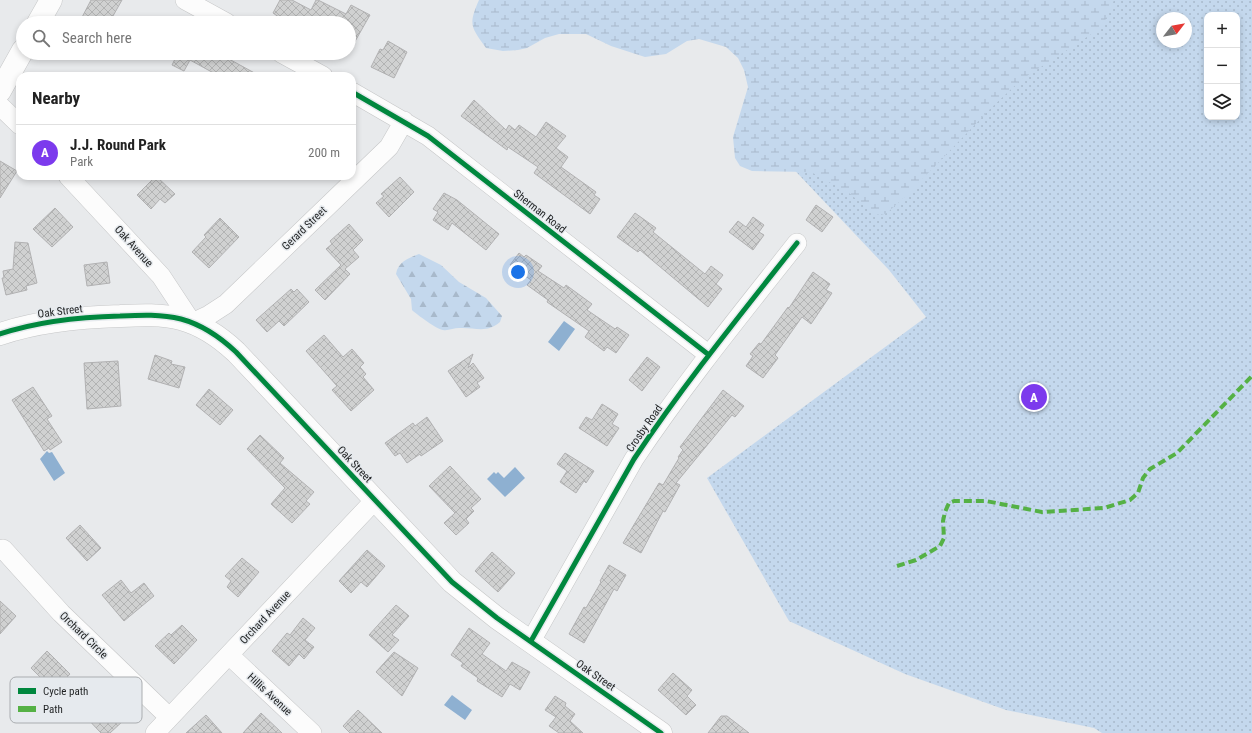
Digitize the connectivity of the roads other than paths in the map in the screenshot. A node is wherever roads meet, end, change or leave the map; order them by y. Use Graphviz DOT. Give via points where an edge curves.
graph roads {
  1 [pos="51,0"];
  2 [pos="185,0"];
  3 [pos="42,16"];
  4 [pos="214,16"];
  5 [pos="17,60"];
  6 [pos="294,60"];
  7 [pos="316,72"];
  8 [pos="0,91"];
  9 [pos="356,94"];
  10 [pos="0,106"];
  11 [pos="16,121"];
  12 [pos="404,121"];
  13 [pos="356,179"];
  14 [pos="72,180"];
  15 [pos="355,180"];
  16 [pos="797,243"];
  17 [pos="192,323"];
  18 [pos="0,334"];
  19 [pos="709,355"];
  20 [pos="374,501"];
  21 [pos="3,549"];
  22 [pos="531,641"];
  23 [pos="229,655"];
  24 [pos="127,677"];
  25 [pos="142,691"];
  26 [pos="169,717"];
  27 [pos="155,733"];
  28 [pos="312,733"];
  29 [pos="661,733"];
  1 -- 3 [label="street"];
  2 -- 4 [label="street"];
  5 -- 8 [label="street"];
  6 -- 7 [label="street"];
  9 -- 12 [label="street, Sherman Road"];
  10 -- 11 [label="street"];
  12 -- 13 [label="street, Gerard Street" via="389,147"];
  12 -- 19 [label="street, Sherman Road" via="428,136"];
  14 -- 17 [label="street, Oak Avenue" via="161,276"];
  15 -- 17 [label="street, Gerard Street" via="226,304"];
  16 -- 19 [label="street, Crosby Road"];
  17 -- 18 [label="street, Oak Street" via="155,316 80,318 46,322"];
  17 -- 20 [label="street, Oak Street" via="214,334 236,352"];
  19 -- 22 [label="street, Crosby Road" via="634,459"];
  20 -- 22 [label="street, Oak Street" via="452,582"];
  20 -- 23 [label="street, Orchard Avenue"];
  21 -- 24 [label="street, Orchard Circle" via="61,613"];
  22 -- 29 [label="street, Oak Street"];
  23 -- 26 [label="street, Orchard Avenue"];
  23 -- 28 [label="street, Hillis Avenue"];
  25 -- 26 [label="street, Orchard Circle"];
  26 -- 27 [label="street, Orchard Avenue"];
}
